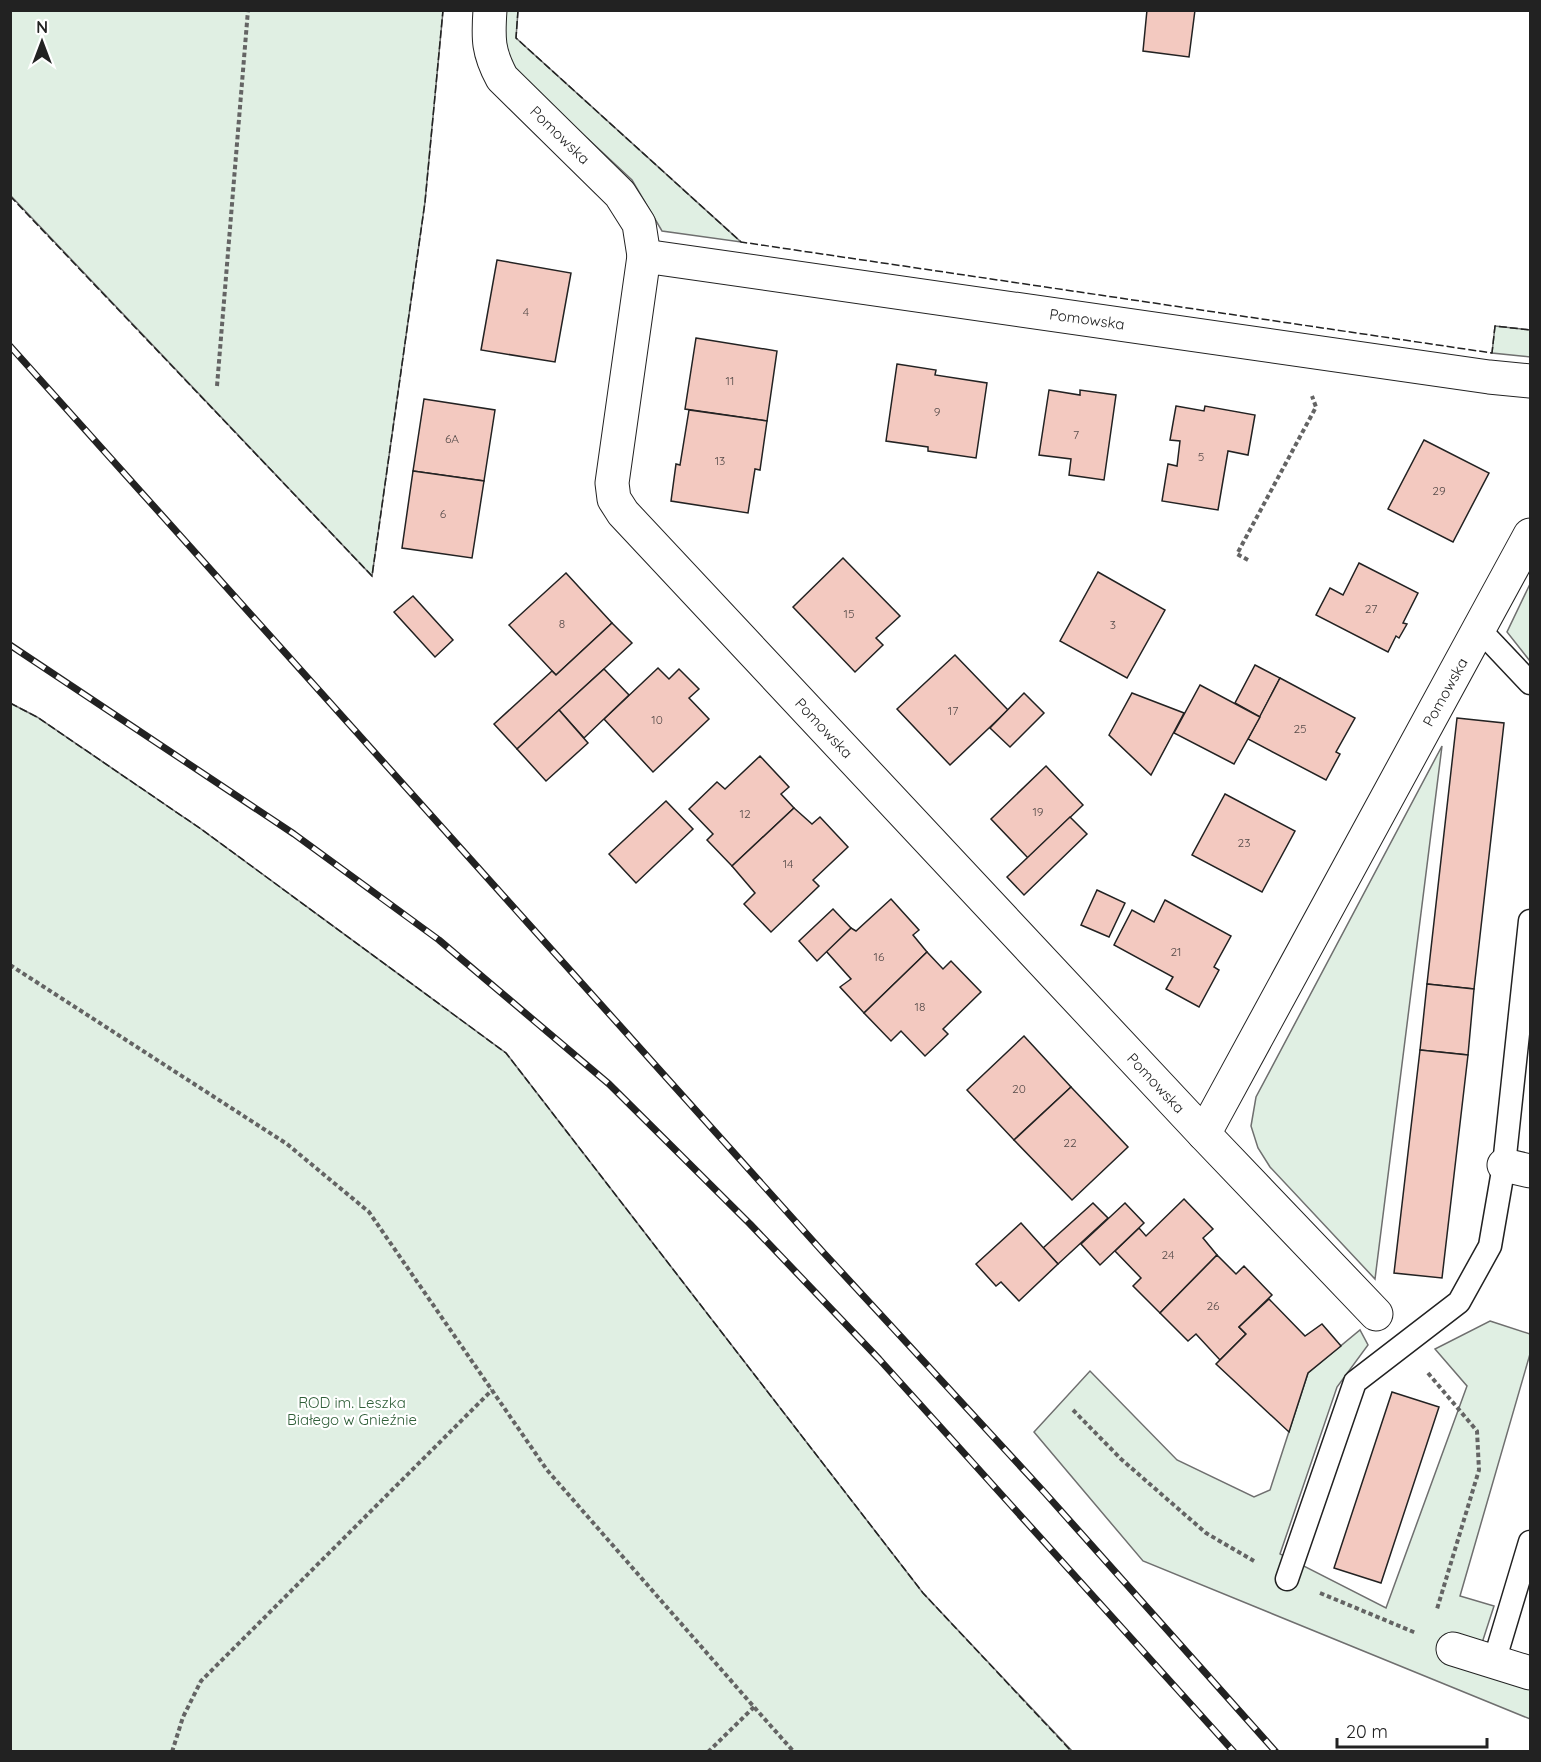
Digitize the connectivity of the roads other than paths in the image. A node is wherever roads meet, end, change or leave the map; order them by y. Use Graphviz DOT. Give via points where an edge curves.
graph roads {
  1 [pos="490,10"];
  2 [pos="644,256"];
  3 [pos="1530,381"];
  4 [pos="1530,535"];
  5 [pos="1479,629"];
  6 [pos="1530,683"];
  7 [pos="1530,921"];
  8 [pos="1204,1134"];
  9 [pos="1517,1168"];
  10 [pos="1376,1314"];
  11 [pos="1530,1542"];
  12 [pos="1526,1574"];
  13 [pos="1287,1579"];
  14 [pos="1441,1644"];
  15 [pos="1494,1662"];
  16 [pos="1530,1673"];
  1 -- 2 [label="street, Pomowska" via="488,39 492,60 502,78 620,194 639,224"];
  2 -- 3 [label="street, Pomowska"];
  2 -- 8 [label="street, Pomowska" via="612,483 614,499"];
  4 -- 5 [label="street, Pomowska"];
  5 -- 6 [label="lane"];
  5 -- 8 [label="street, Pomowska"];
  7 -- 9 [label="lane"];
  8 -- 10 [label="street, Pomowska"];
  9 -- 13 [label="lane" via="1490,1246 1460,1302 1355,1382"];
  11 -- 12 [label="lane"];
  12 -- 15 [label="lane"];
  14 -- 15 [label="street"];
  15 -- 16 [label="street"];
}
